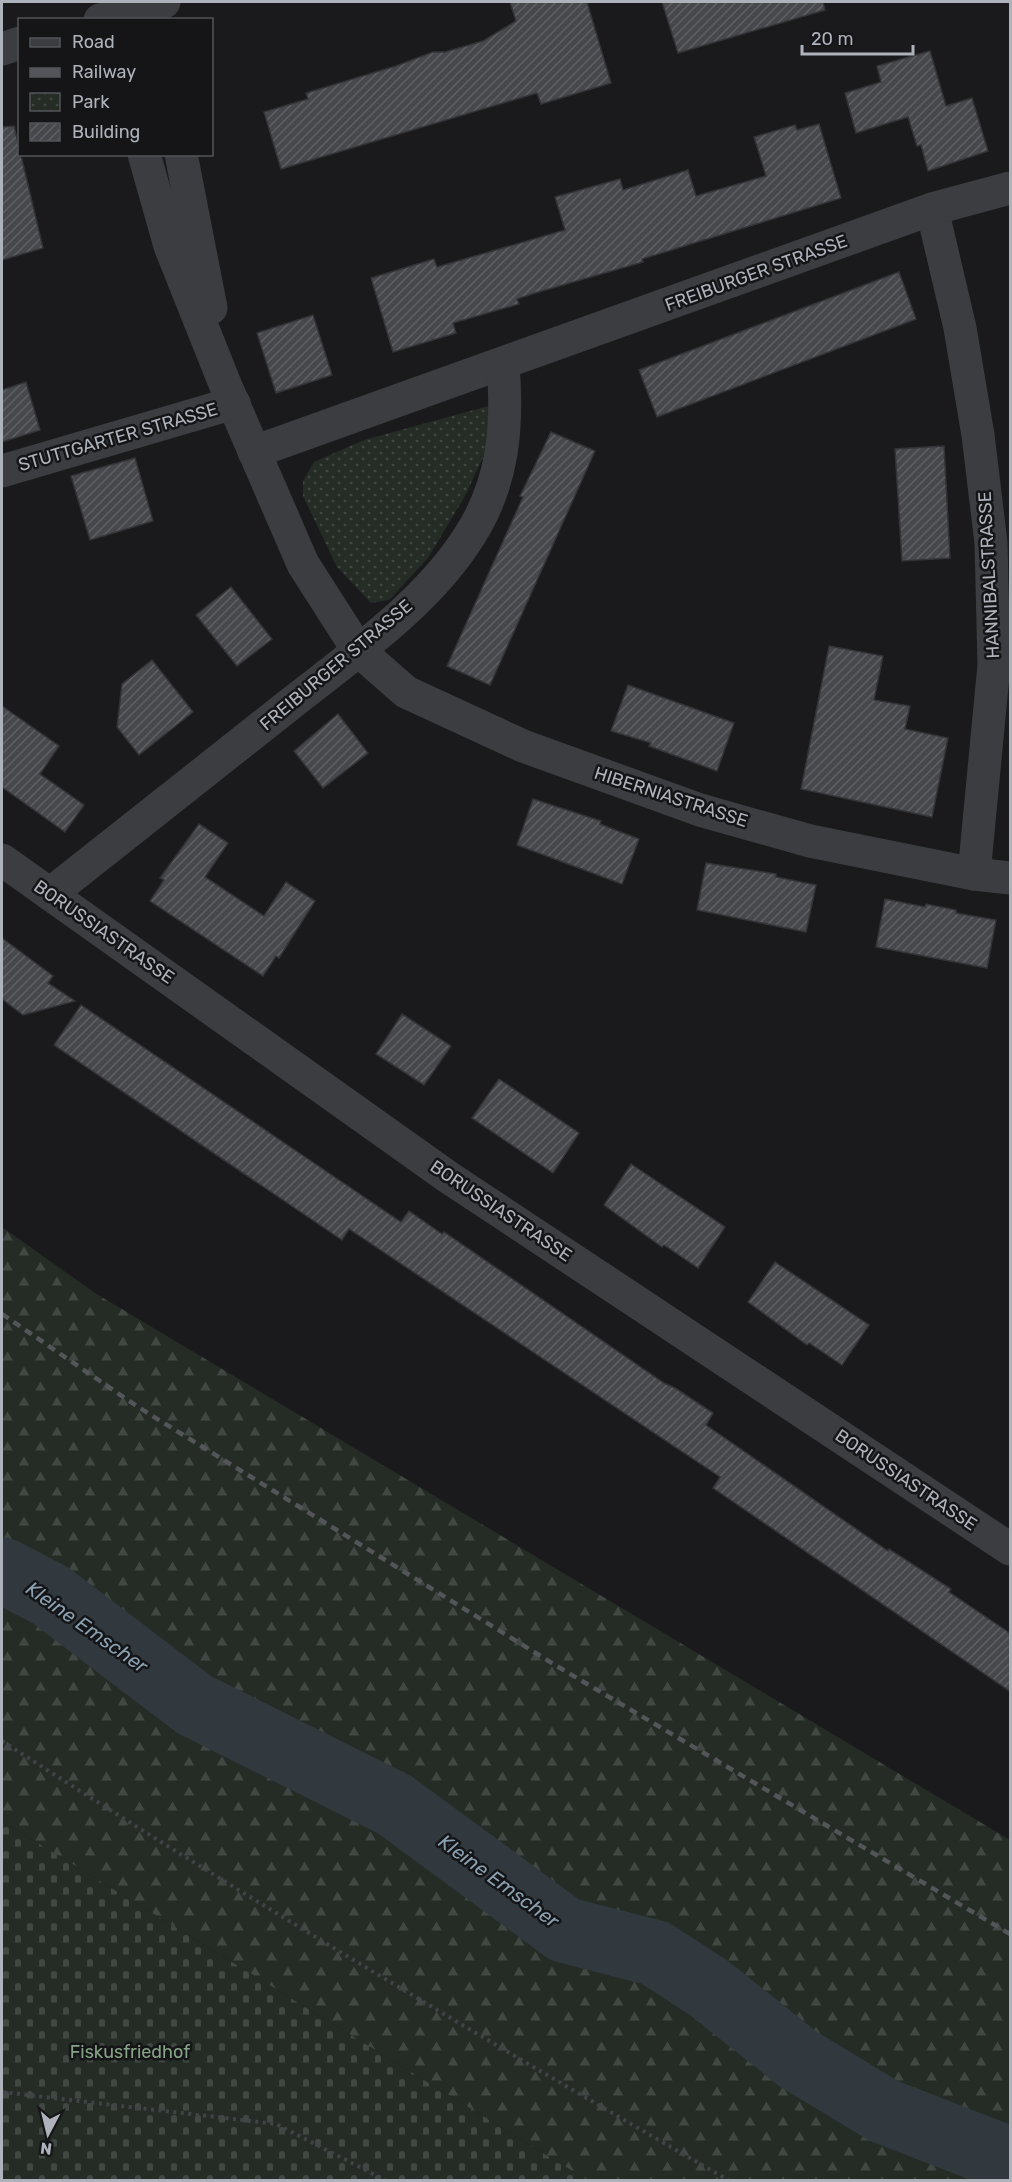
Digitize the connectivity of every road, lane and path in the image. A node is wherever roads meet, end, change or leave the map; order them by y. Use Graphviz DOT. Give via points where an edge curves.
graph roads {
  1 [pos="155,7"];
  2 [pos="103,15"];
  3 [pos="18,45"];
  4 [pos="2,49"];
  5 [pos="145,156"];
  6 [pos="181,156"];
  7 [pos="1011,188"];
  8 [pos="932,209"];
  9 [pos="503,364"];
  10 [pos="230,394"];
  11 [pos="254,452"];
  12 [pos="2,471"];
  13 [pos="358,650"];
  14 [pos="2,860"];
  15 [pos="974,874"];
  16 [pos="1011,878"];
  17 [pos="50,894"];
  18 [pos="1011,1549"];
  19 [pos="2,1741"];
  20 [pos="2,2092"];
  21 [pos="385,2181"];
  22 [pos="728,2181"];
  1 -- 2 [label="street"];
  3 -- 4 [label="street"];
  5 -- 10 [label="street, STUTTGARTER STRASSE" via="170,246"];
  6 -- 10 [label="street, STUTTGARTER STRASSE"];
  7 -- 8 [label="street, FREIBURGER STRASSE"];
  8 -- 9 [label="street, FREIBURGER STRASSE"];
  8 -- 15 [label="street, HANNIBALSTRASSE" via="960,328 991,543 994,665"];
  9 -- 11 [label="street, FREIBURGER STRASSE"];
  9 -- 13 [label="street, FREIBURGER STRASSE" via="506,410 502,454 491,495 470,535 424,592"];
  10 -- 11 [label="street, STUTTGARTER STRASSE"];
  10 -- 12 [label="street, STUTTGARTER STRASSE"];
  11 -- 13 [label="street, STUTTGARTER STRASSE" via="303,564"];
  13 -- 15 [label="street, HIBERNIASTRASSE" via="406,692 534,750 700,810 810,840"];
  13 -- 17 [label="street, FREIBURGER STRASSE"];
  14 -- 17 [label="street, BORUSSIASTRASSE"];
  15 -- 16 [label="street, HIBERNIASTRASSE"];
  17 -- 18 [label="street, BORUSSIASTRASSE" via="448,1177"];
  19 -- 22 [label="path" via="444,2015"];
  20 -- 21 [label="path" via="276,2124"];
}
